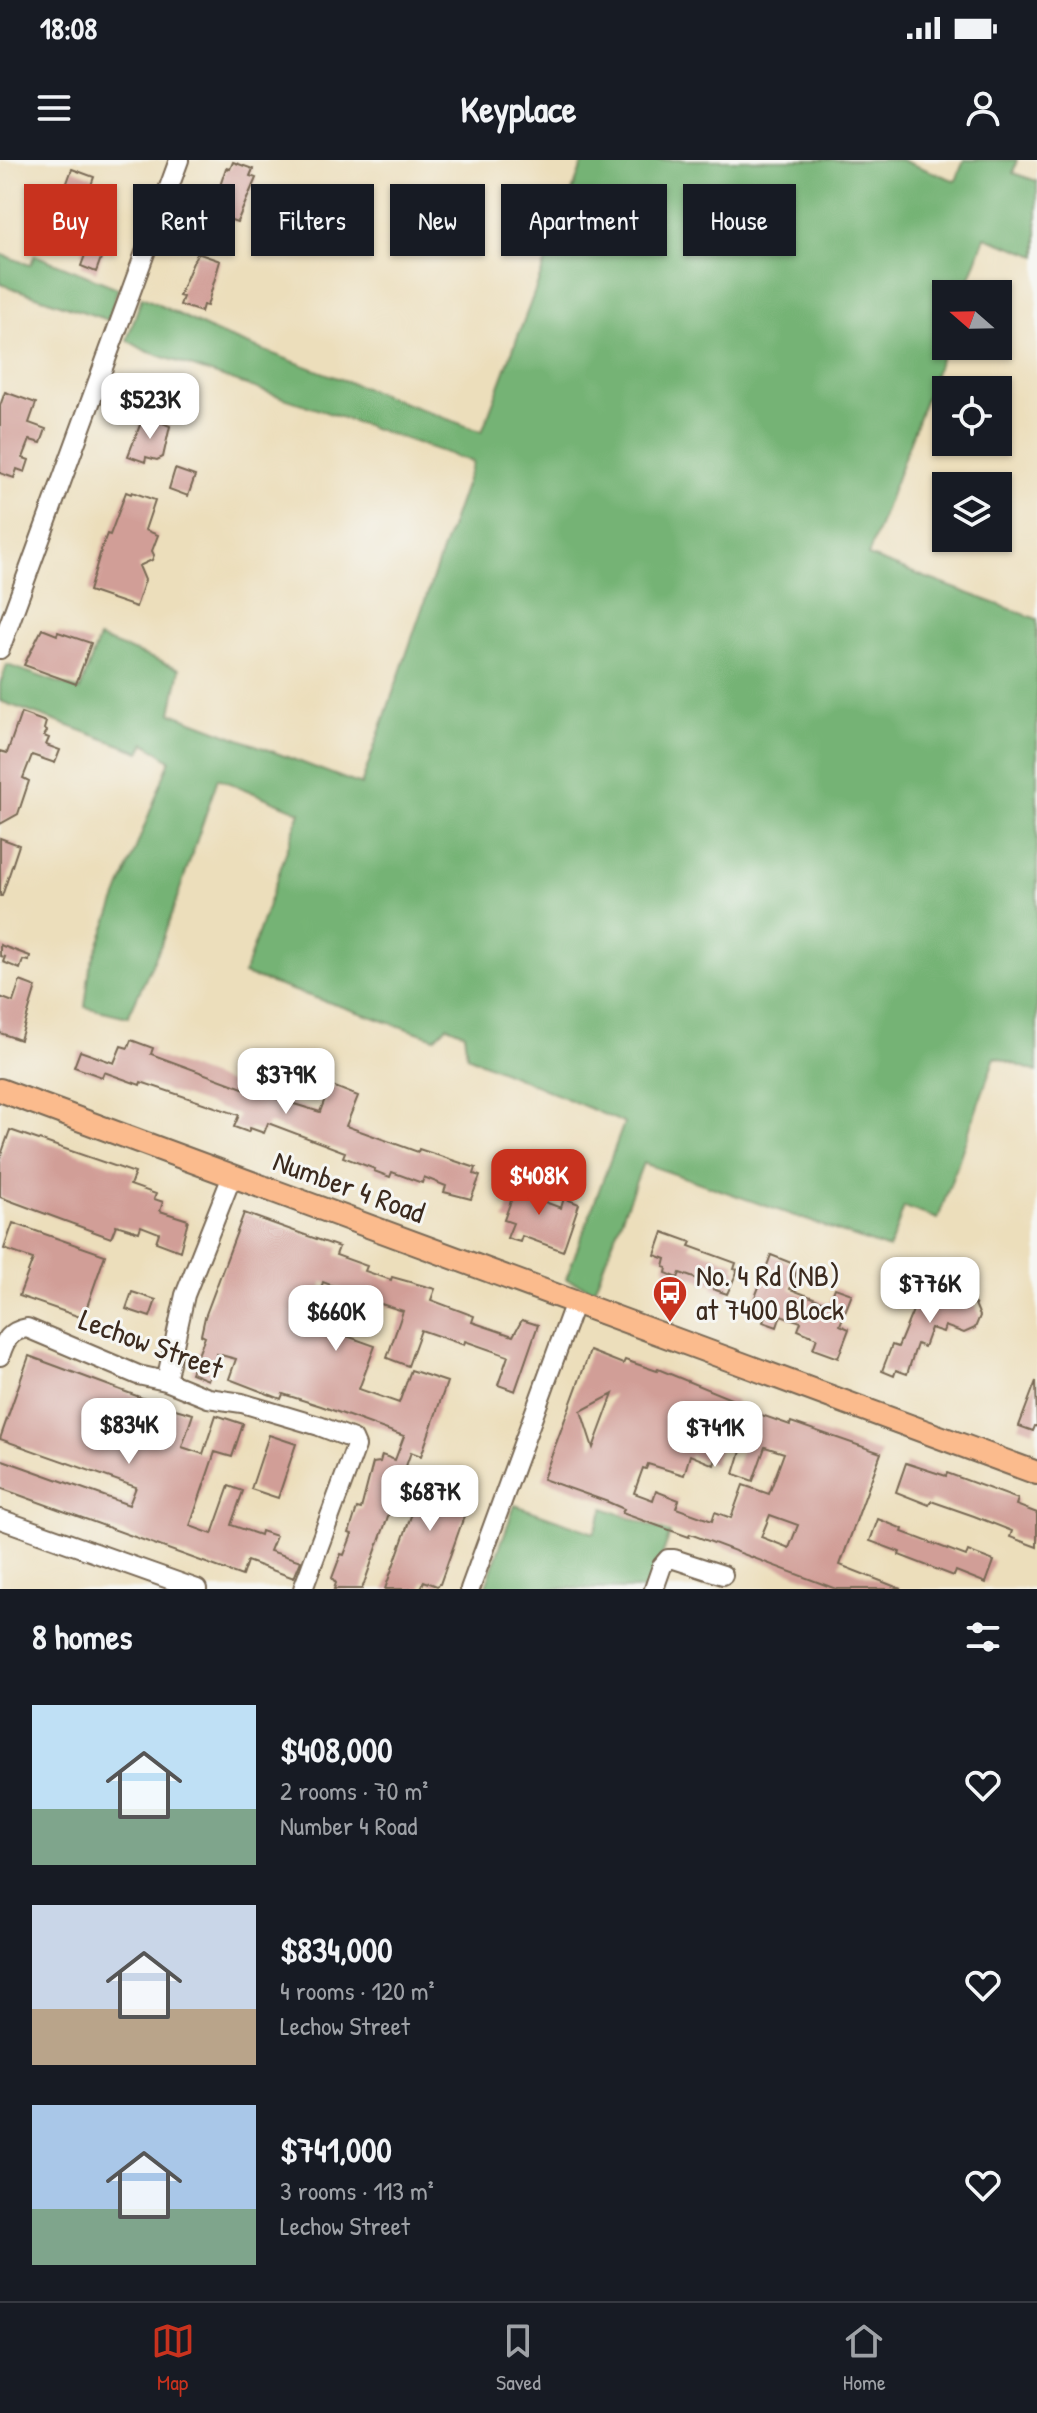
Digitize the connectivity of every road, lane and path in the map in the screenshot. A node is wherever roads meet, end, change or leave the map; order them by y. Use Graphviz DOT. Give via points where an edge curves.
graph roads {
  1 [pos="179,160"];
  2 [pos="0,649"];
  3 [pos="0,1090"];
  4 [pos="232,1176"];
  5 [pos="575,1302"];
  6 [pos="0,1356"];
  7 [pos="166,1381"];
  8 [pos="1037,1473"];
  9 [pos="0,1519"];
  10 [pos="723,1575"];
  11 [pos="197,1589"];
  12 [pos="303,1589"];
  13 [pos="470,1589"];
  14 [pos="654,1589"];
  1 -- 2 [label="street"];
  3 -- 4 [label="main road, Number 4 Road"];
  4 -- 5 [label="main road, Number 4 Road"];
  4 -- 7 [label="street" via="185,1295"];
  5 -- 8 [label="main road, Number 4 Road"];
  5 -- 13 [label="street"];
  6 -- 7 [label="street, Lechow Street" via="5,1340 27,1328 138,1375"];
  7 -- 12 [label="street, Lechow Street" via="353,1439 356,1446"];
  9 -- 11 [label="street"];
  10 -- 14 [label="street" via="668,1559"];
}
